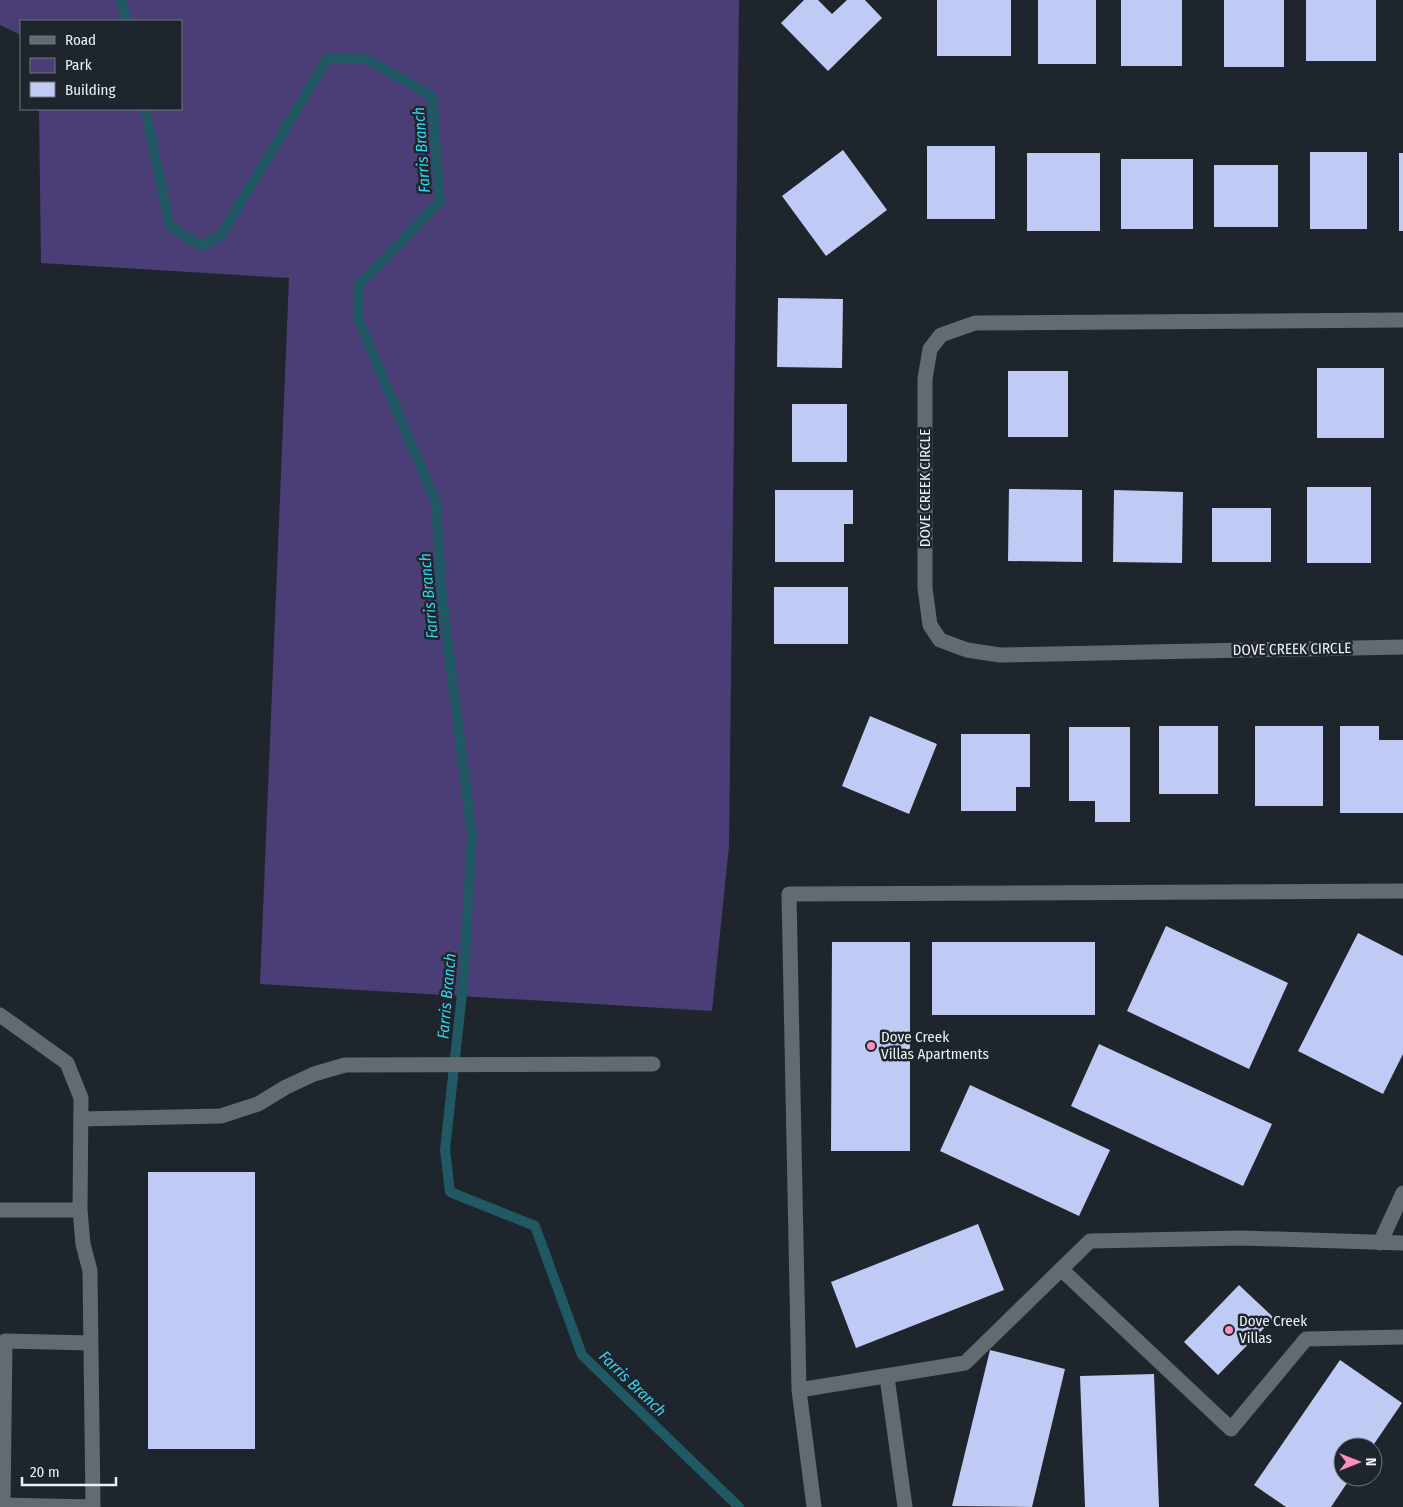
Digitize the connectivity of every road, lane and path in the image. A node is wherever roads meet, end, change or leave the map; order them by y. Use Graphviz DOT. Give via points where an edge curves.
graph roads {
  1 [pos="1403,320"];
  2 [pos="1403,647"];
  3 [pos="1403,892"];
  4 [pos="0,1015"];
  5 [pos="653,1064"];
  6 [pos="81,1120"];
  7 [pos="1403,1193"];
  8 [pos="0,1210"];
  9 [pos="80,1210"];
  10 [pos="1380,1242"];
  11 [pos="1403,1243"];
  12 [pos="1061,1269"];
  13 [pos="1403,1337"];
  14 [pos="91,1343"];
  15 [pos="887,1376"];
  16 [pos="799,1390"];
  17 [pos="92,1507"];
  18 [pos="814,1507"];
  19 [pos="905,1507"];
  1 -- 2 [label="street, DOVE CREEK CIRCLE" via="976,323 941,335 930,349 925,379 925,588 930,625 940,640 967,650 1000,655"];
  3 -- 16 [label="street" via="789,894"];
  4 -- 6 [label="street" via="67,1063 81,1098"];
  5 -- 6 [label="street" via="345,1065 314,1074 258,1104 221,1116"];
  6 -- 9 [label="street"];
  7 -- 10 [label="street"];
  8 -- 9 [label="street"];
  9 -- 14 [label="street" via="83,1244 90,1271"];
  10 -- 11 [label="street"];
  10 -- 12 [label="street" via="1242,1238 1090,1241"];
  12 -- 13 [label="street" via="1231,1429 1306,1339"];
  12 -- 15 [label="street" via="965,1363"];
  14 -- 17 [label="street"];
  14 -- 17 [label="street" via="5,1341 3,1505"];
  15 -- 16 [label="street"];
  15 -- 19 [label="street"];
  16 -- 18 [label="street"];
}
